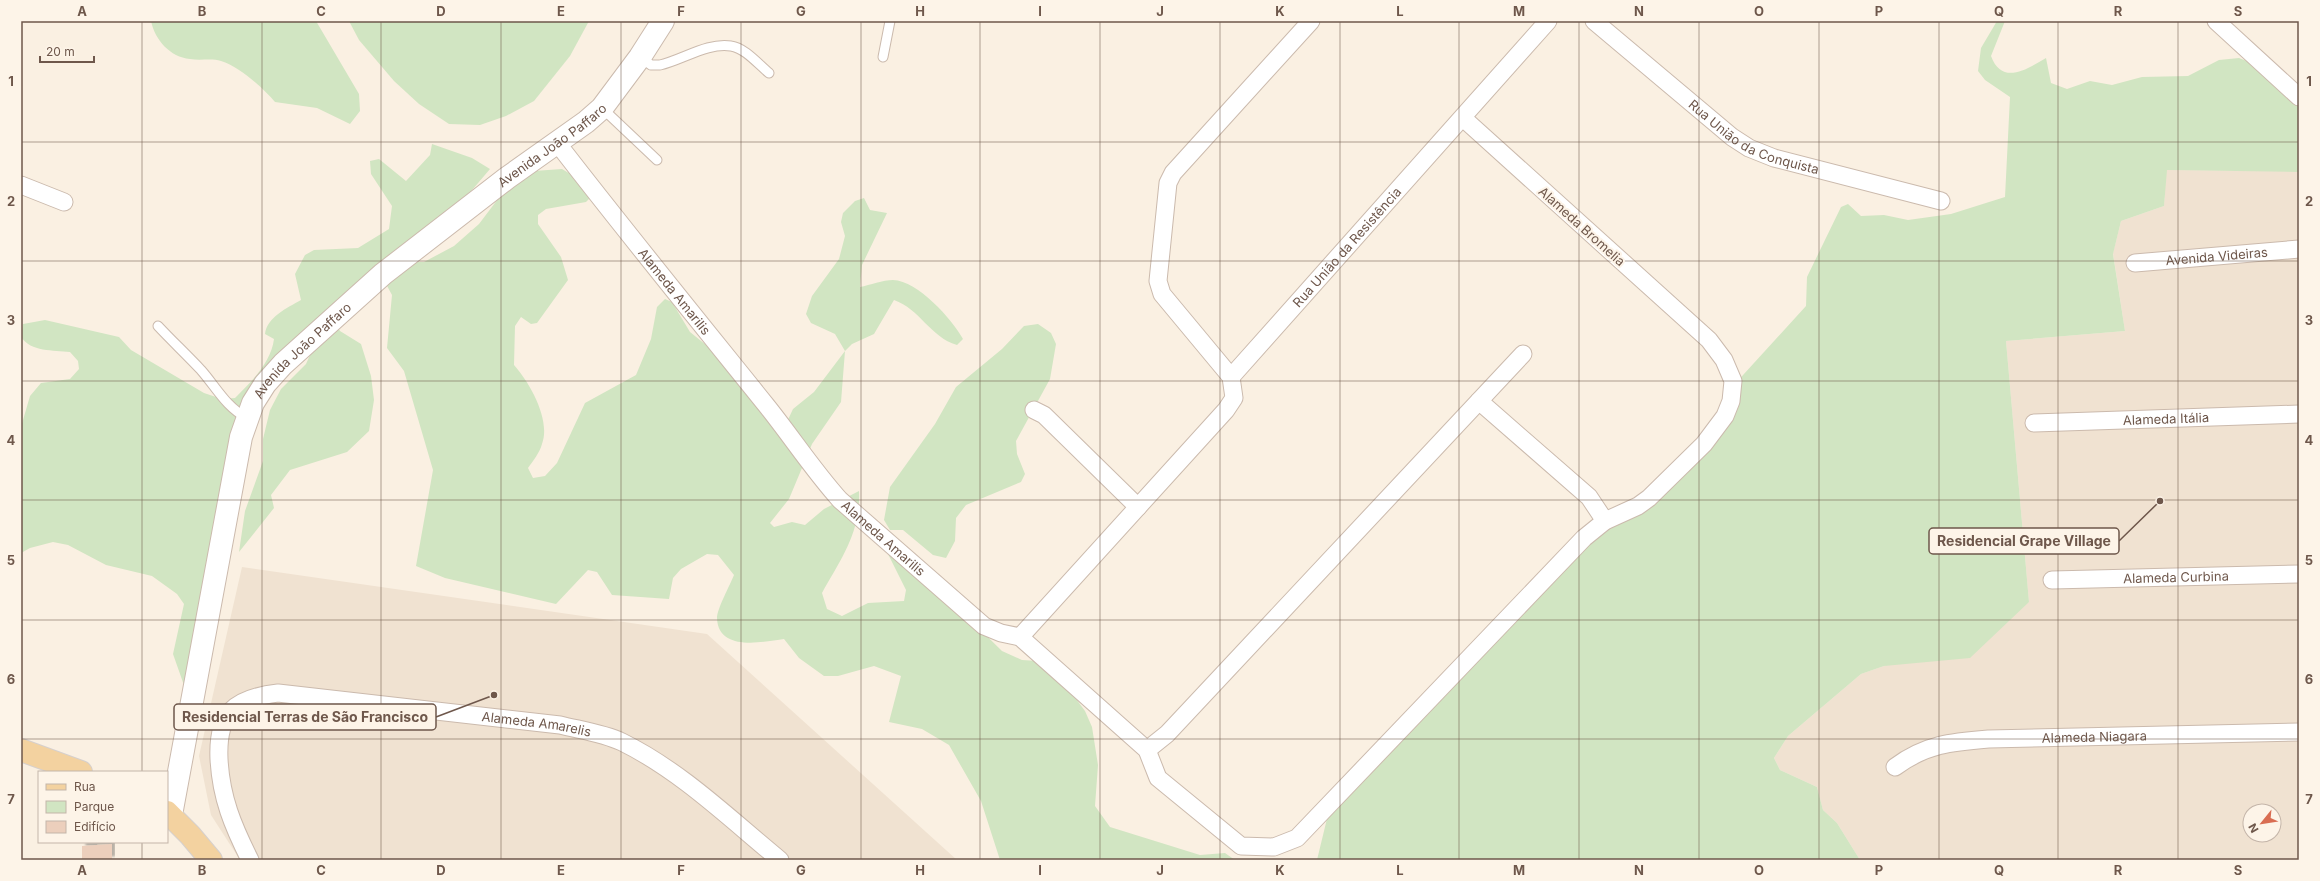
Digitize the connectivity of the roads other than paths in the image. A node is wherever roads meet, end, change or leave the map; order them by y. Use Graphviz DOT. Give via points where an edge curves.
graph roads {
  1 [pos="663,21"];
  2 [pos="890,21"];
  3 [pos="1311,21"];
  4 [pos="1548,21"];
  5 [pos="1594,21"];
  6 [pos="2216,21"];
  7 [pos="640,57"];
  8 [pos="883,57"];
  9 [pos="769,73"];
  10 [pos="2299,97"];
  11 [pos="602,108"];
  12 [pos="1463,118"];
  13 [pos="558,144"];
  14 [pos="658,160"];
  15 [pos="21,185"];
  16 [pos="1941,201"];
  17 [pos="64,202"];
  18 [pos="2299,249"];
  19 [pos="2135,263"];
  20 [pos="158,326"];
  21 [pos="1523,354"];
  22 [pos="1232,377"];
  23 [pos="1479,401"];
  24 [pos="1034,410"];
  25 [pos="2299,414"];
  26 [pos="247,418"];
  27 [pos="2034,423"];
  28 [pos="1138,507"];
  29 [pos="1606,521"];
  30 [pos="2299,574"];
  31 [pos="2052,580"];
  32 [pos="1020,637"];
  33 [pos="2299,732"];
  34 [pos="21,750"];
  35 [pos="1147,750"];
  36 [pos="1895,766"];
  37 [pos="78,771"];
  38 [pos="169,813"];
  39 [pos="211,860"];
  40 [pos="250,860"];
  41 [pos="780,860"];
  1 -- 7 [label="street, Avenida João Paffaro"];
  2 -- 8 [label="lane"];
  3 -- 22 [label="street" via="1173,173 1168,183 1158,282 1162,294"];
  4 -- 12 [label="street"];
  5 -- 16 [label="street, Rua União da Conquista" via="1749,148 1774,158"];
  6 -- 10 [label="street"];
  7 -- 9 [label="lane" via="651,64 660,65 712,47 732,46 747,54"];
  7 -- 11 [label="street, Avenida João Paffaro"];
  11 -- 13 [label="street, Avenida João Paffaro"];
  11 -- 14 [label="lane"];
  12 -- 22 [label="street, Rua União da Resistência"];
  12 -- 29 [label="street, Alameda Bromelia" via="1709,340 1724,360 1733,381 1731,401 1725,416 1704,444 1649,498"];
  13 -- 26 [label="street, Avenida João Paffaro" via="507,178 347,305 283,364 253,403"];
  13 -- 32 [label="street, Alameda Amarilis" via="840,500 984,626 1001,634"];
  15 -- 17 [label="street"];
  18 -- 19 [label="street, Avenida Videiras"];
  20 -- 26 [label="lane" via="201,370 227,404"];
  21 -- 23 [label="street"];
  22 -- 28 [label="street" via="1234,398 1226,410"];
  23 -- 29 [label="street" via="1589,497"];
  23 -- 35 [label="street" via="1167,734"];
  24 -- 28 [label="street" via="1044,415"];
  25 -- 27 [label="street, Alameda Itália"];
  26 -- 38 [label="street, Avenida João Paffaro"];
  28 -- 32 [label="street"];
  29 -- 35 [label="street, Alameda Bromelia" via="1584,538 1297,838 1274,848 1241,846 1158,778"];
  30 -- 31 [label="street, Alameda Curbina"];
  32 -- 35 [label="street"];
  33 -- 36 [label="street, Alameda Niagara" via="1958,742 1924,749"];
  34 -- 37 [label="main road"];
  38 -- 39 [label="main road"];
  40 -- 41 [label="street, Alameda Amarelis" via="226,808 220,776 218,740 227,714 241,703 256,696 278,693 560,726 598,734 620,742 672,771"];
}
